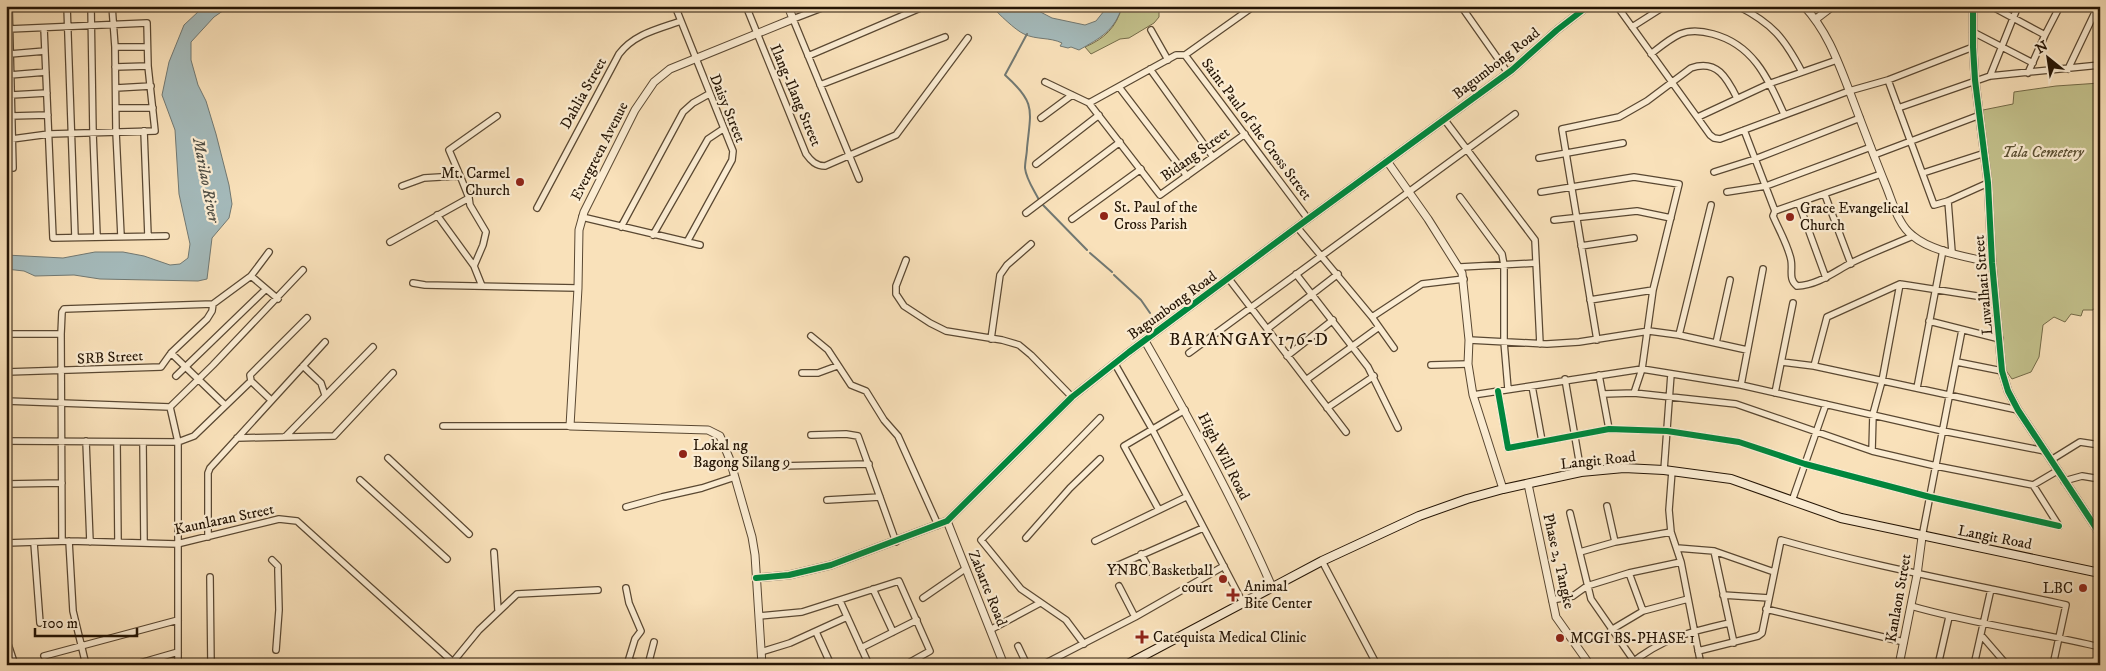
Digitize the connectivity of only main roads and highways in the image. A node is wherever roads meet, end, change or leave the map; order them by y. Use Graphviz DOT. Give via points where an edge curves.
graph roads {
  1 [pos="2100,573"];
  2 [pos="1140,661"];
  3 [pos="1126,665"];
  1 -- 2 [label="main road, Langit Road" via="1841,518 1731,479 1668,470 1624,468 1581,472 1503,489 1419,516 1322,561"];
  2 -- 3 [label="main road, Langit Road"];
}
